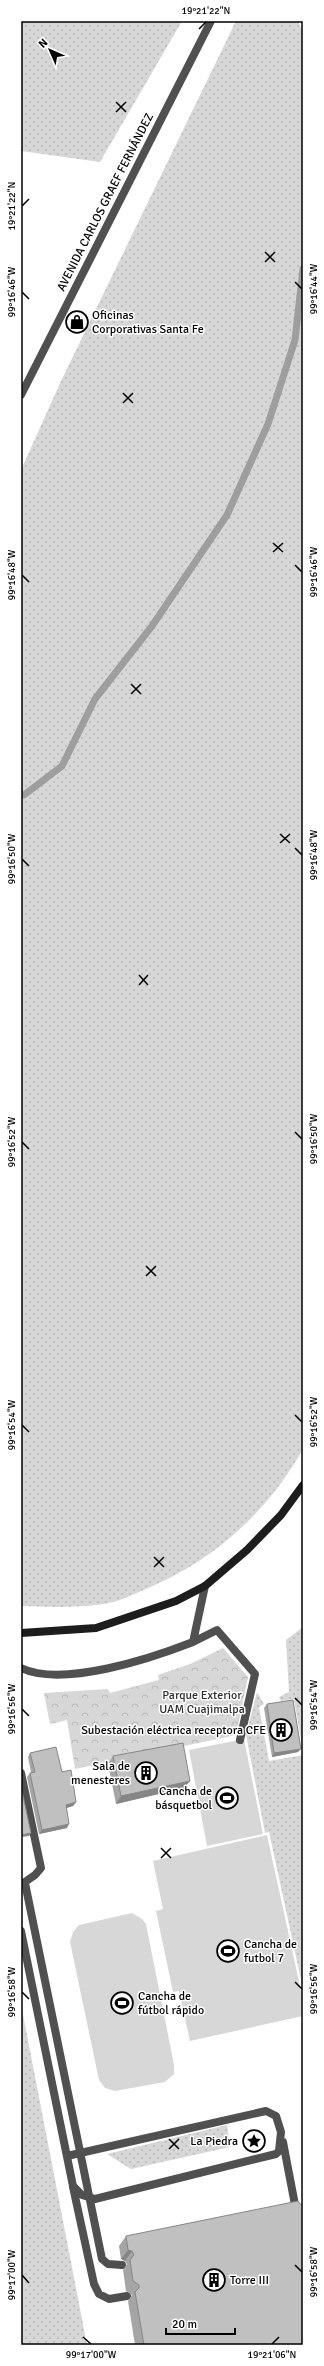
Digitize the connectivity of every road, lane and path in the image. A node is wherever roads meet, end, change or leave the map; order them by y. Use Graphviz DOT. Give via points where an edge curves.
graph roads {
  1 [pos="211,21"];
  2 [pos="21,395"];
  3 [pos="303,1485"];
  4 [pos="205,1586"];
  5 [pos="21,1633"];
  6 [pos="193,1642"];
  7 [pos="21,1668"];
  8 [pos="240,1740"];
  9 [pos="21,1773"];
  10 [pos="23,1884"];
  11 [pos="21,1931"];
  12 [pos="281,2132"];
  13 [pos="80,2153"];
  14 [pos="67,2156"];
  15 [pos="73,2186"];
  16 [pos="89,2197"];
  17 [pos="296,2210"];
  18 [pos="122,2265"];
  19 [pos="127,2296"];
  1 -- 2 [label="street, AVENIDA CARLOS GRAEF FERNÁNDEZ"];
  3 -- 4 [label="street" via="281,1515 262,1535"];
  4 -- 5 [label="street" via="176,1601 96,1628"];
  4 -- 6 [label="street"];
  6 -- 7 [label="street" via="125,1666 69,1674 30,1672"];
  6 -- 8 [label="street" via="218,1630 255,1674"];
  9 -- 10 [label="street" via="41,1868"];
  10 -- 13 [label="street"];
  11 -- 14 [label="street"];
  12 -- 13 [label="street" via="276,2116 266,2111"];
  12 -- 16 [label="street" via="280,2151 276,2154 96,2199"];
  12 -- 17 [label="street"];
  13 -- 14 [label="street"];
  13 -- 16 [label="street"];
  14 -- 15 [label="street"];
  15 -- 16 [label="street" via="82,2195"];
  15 -- 19 [label="street" via="96,2289 99,2294 109,2299"];
  16 -- 18 [label="street" via="102,2259 108,2264"];
}
